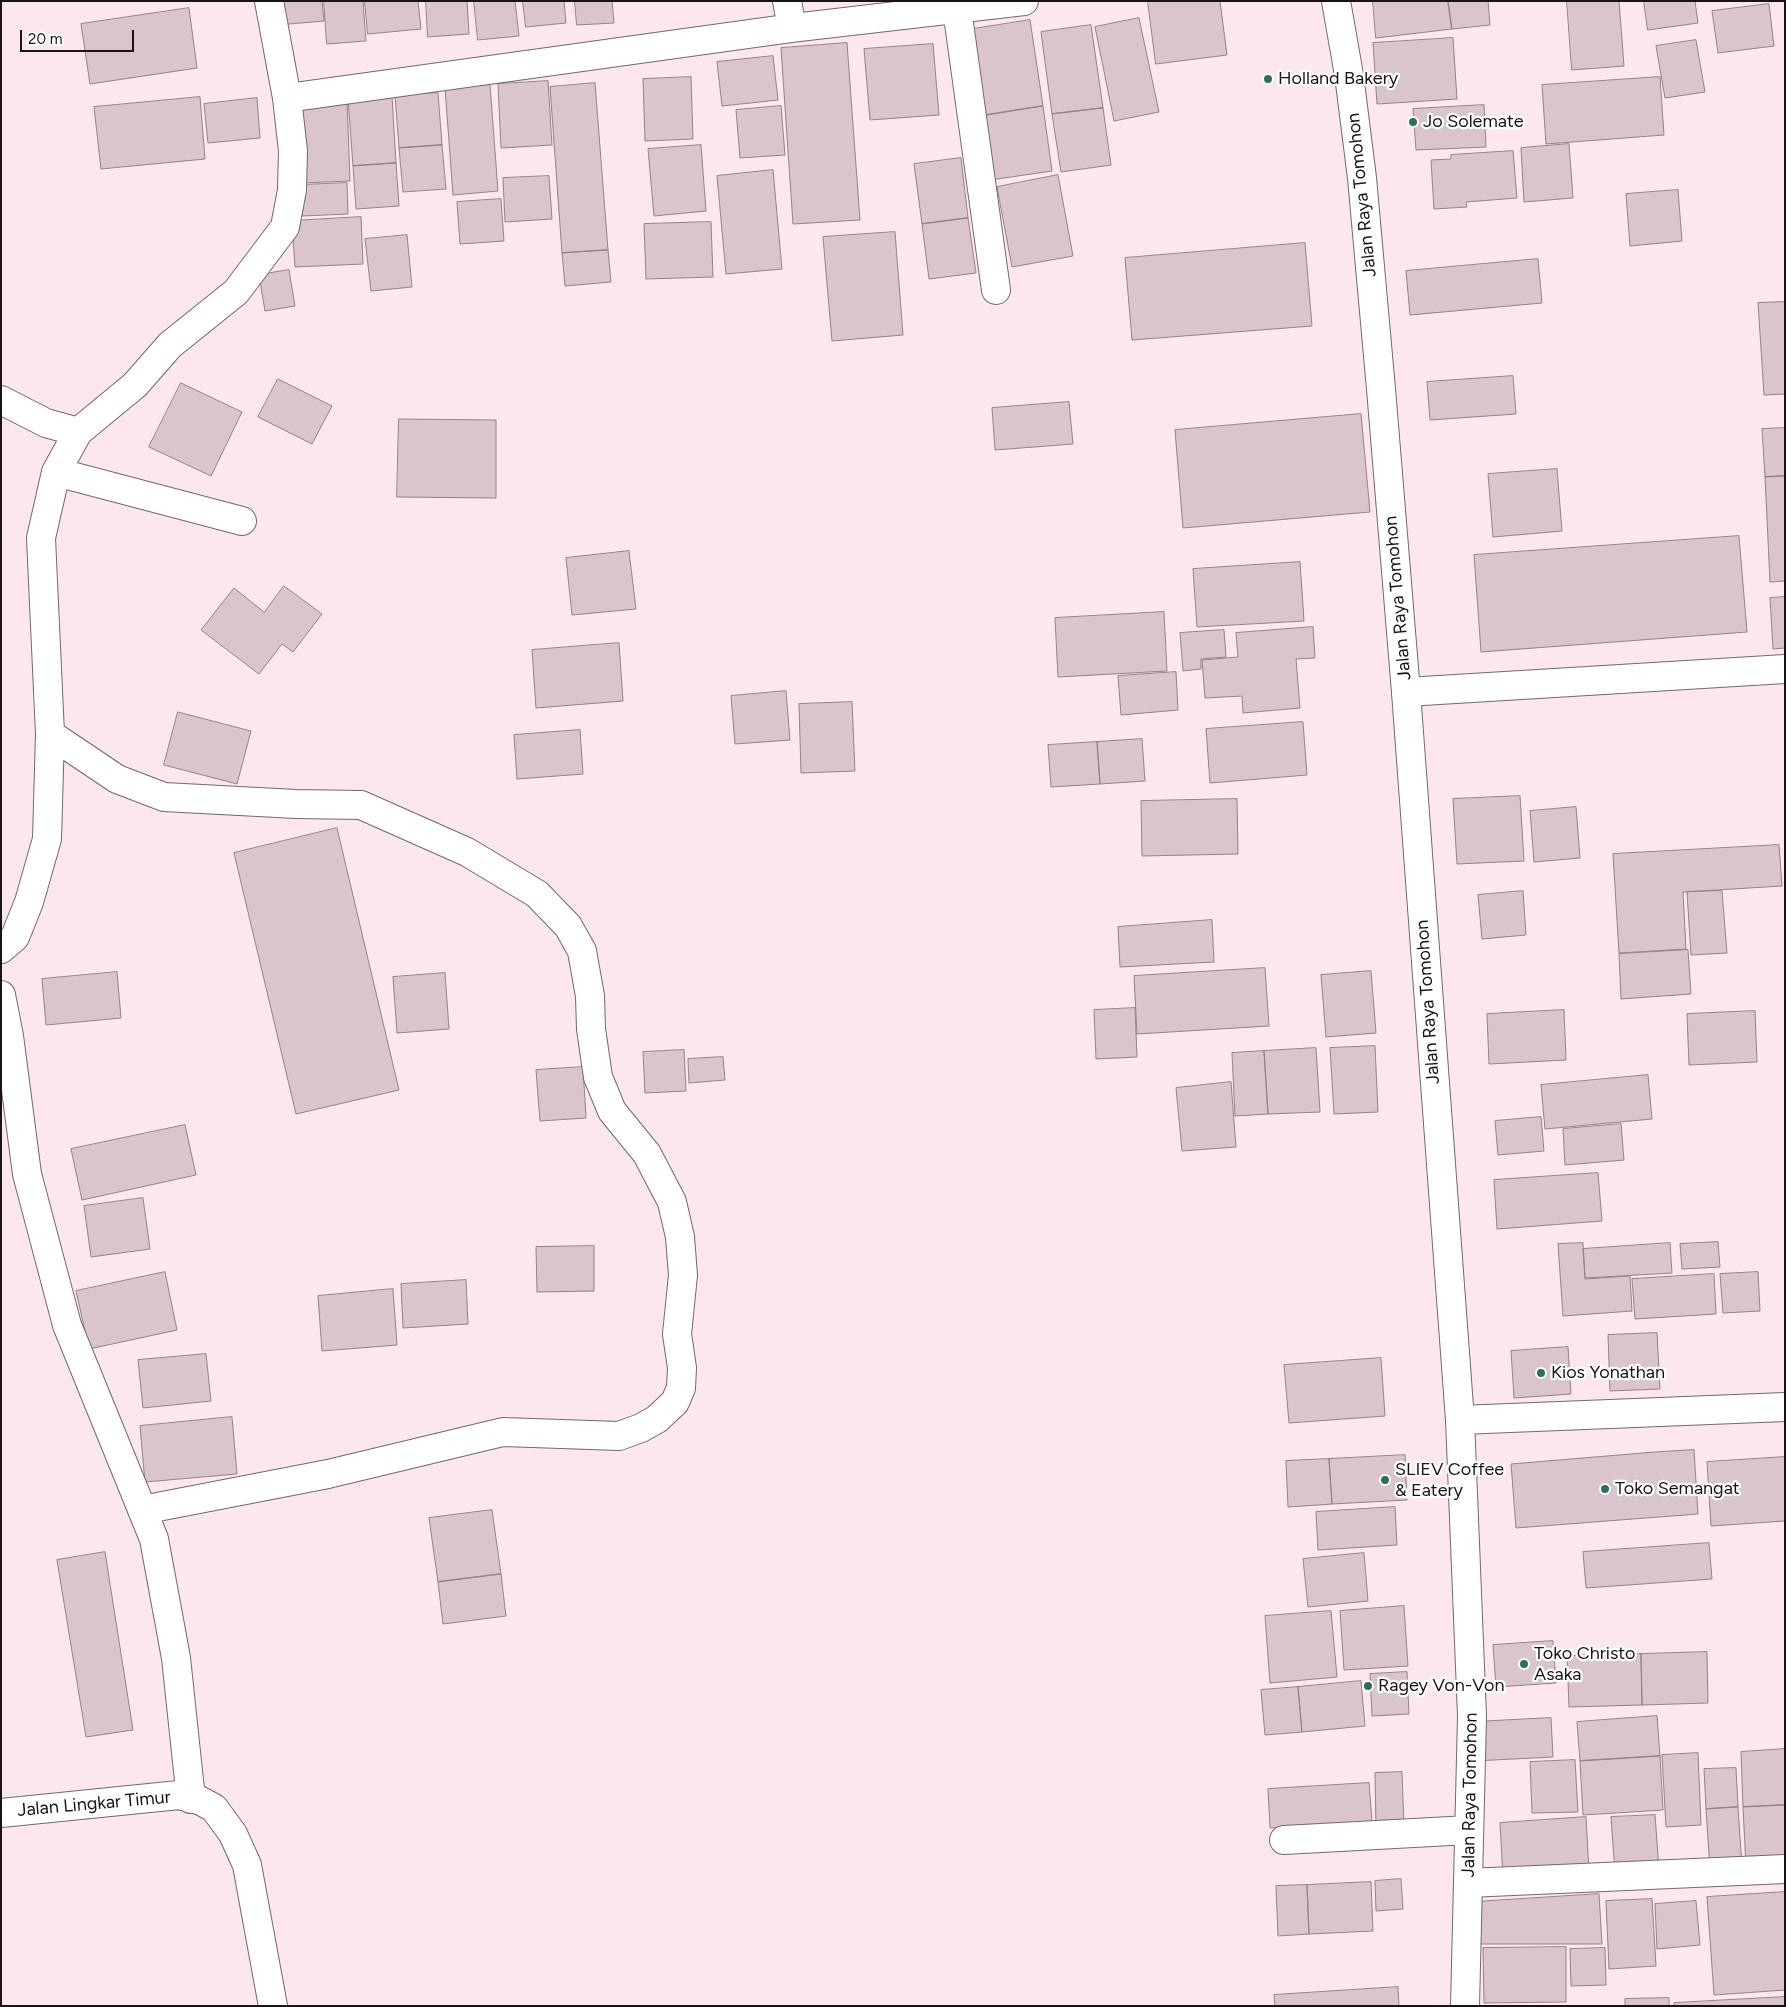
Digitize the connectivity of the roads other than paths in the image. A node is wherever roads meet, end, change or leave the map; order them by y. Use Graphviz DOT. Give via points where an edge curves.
graph roads {
  1 [pos="269,1"];
  2 [pos="787,1"];
  3 [pos="1024,1"];
  4 [pos="1336,1"];
  5 [pos="957,9"];
  6 [pos="792,28"];
  7 [pos="287,98"];
  8 [pos="996,290"];
  9 [pos="1,400"];
  10 [pos="78,432"];
  11 [pos="56,472"];
  12 [pos="242,521"];
  13 [pos="1785,670"];
  14 [pos="1406,692"];
  15 [pos="50,734"];
  16 [pos="1,949"];
  17 [pos="1,995"];
  18 [pos="1785,1407"];
  19 [pos="1460,1420"];
  20 [pos="142,1510"];
  21 [pos="191,1798"];
  22 [pos="1,1813"];
  23 [pos="1469,1830"];
  24 [pos="1284,1840"];
  25 [pos="1785,1869"];
  26 [pos="1468,1883"];
  27 [pos="273,2006"];
  28 [pos="1465,2006"];
  1 -- 7 [label="main road"];
  2 -- 6 [label="main road"];
  3 -- 5 [label="main road"];
  4 -- 14 [label="main road, Jalan Raya Tomohon" via="1362,178"];
  5 -- 6 [label="main road"];
  5 -- 8 [label="main road"];
  6 -- 7 [label="main road"];
  7 -- 10 [label="main road" via="293,151 292,190 285,227 236,292 170,345 135,385"];
  9 -- 10 [label="main road" via="46,423"];
  10 -- 11 [label="main road"];
  11 -- 12 [label="main road"];
  11 -- 15 [label="main road" via="41,538"];
  13 -- 14 [label="main road"];
  14 -- 19 [label="main road, Jalan Raya Tomohon"];
  15 -- 16 [label="main road" via="47,839 15,937"];
  15 -- 20 [label="main road" via="117,779 164,797 361,805 467,852 537,894 568,926 582,951 598,1077 612,1111 647,1154 672,1202 680,1236 682,1275 677,1334 681,1388 675,1402 657,1420 619,1436 504,1432 328,1474"];
  17 -- 20 [label="main road" via="27,1174 66,1325"];
  18 -- 19 [label="main road"];
  19 -- 23 [label="main road, Jalan Raya Tomohon" via="1472,1716"];
  20 -- 21 [label="main road" via="154,1539 176,1658"];
  21 -- 22 [label="main road, Jalan Lingkar Timur" via="179,1795"];
  21 -- 27 [label="main road, Jalan Lingkar Timur" via="214,1808 233,1834 248,1865"];
  23 -- 24 [label="main road"];
  23 -- 26 [label="main road, Jalan Raya Tomohon"];
  25 -- 26 [label="main road"];
  26 -- 28 [label="main road, Jalan Raya Tomohon"];
}
